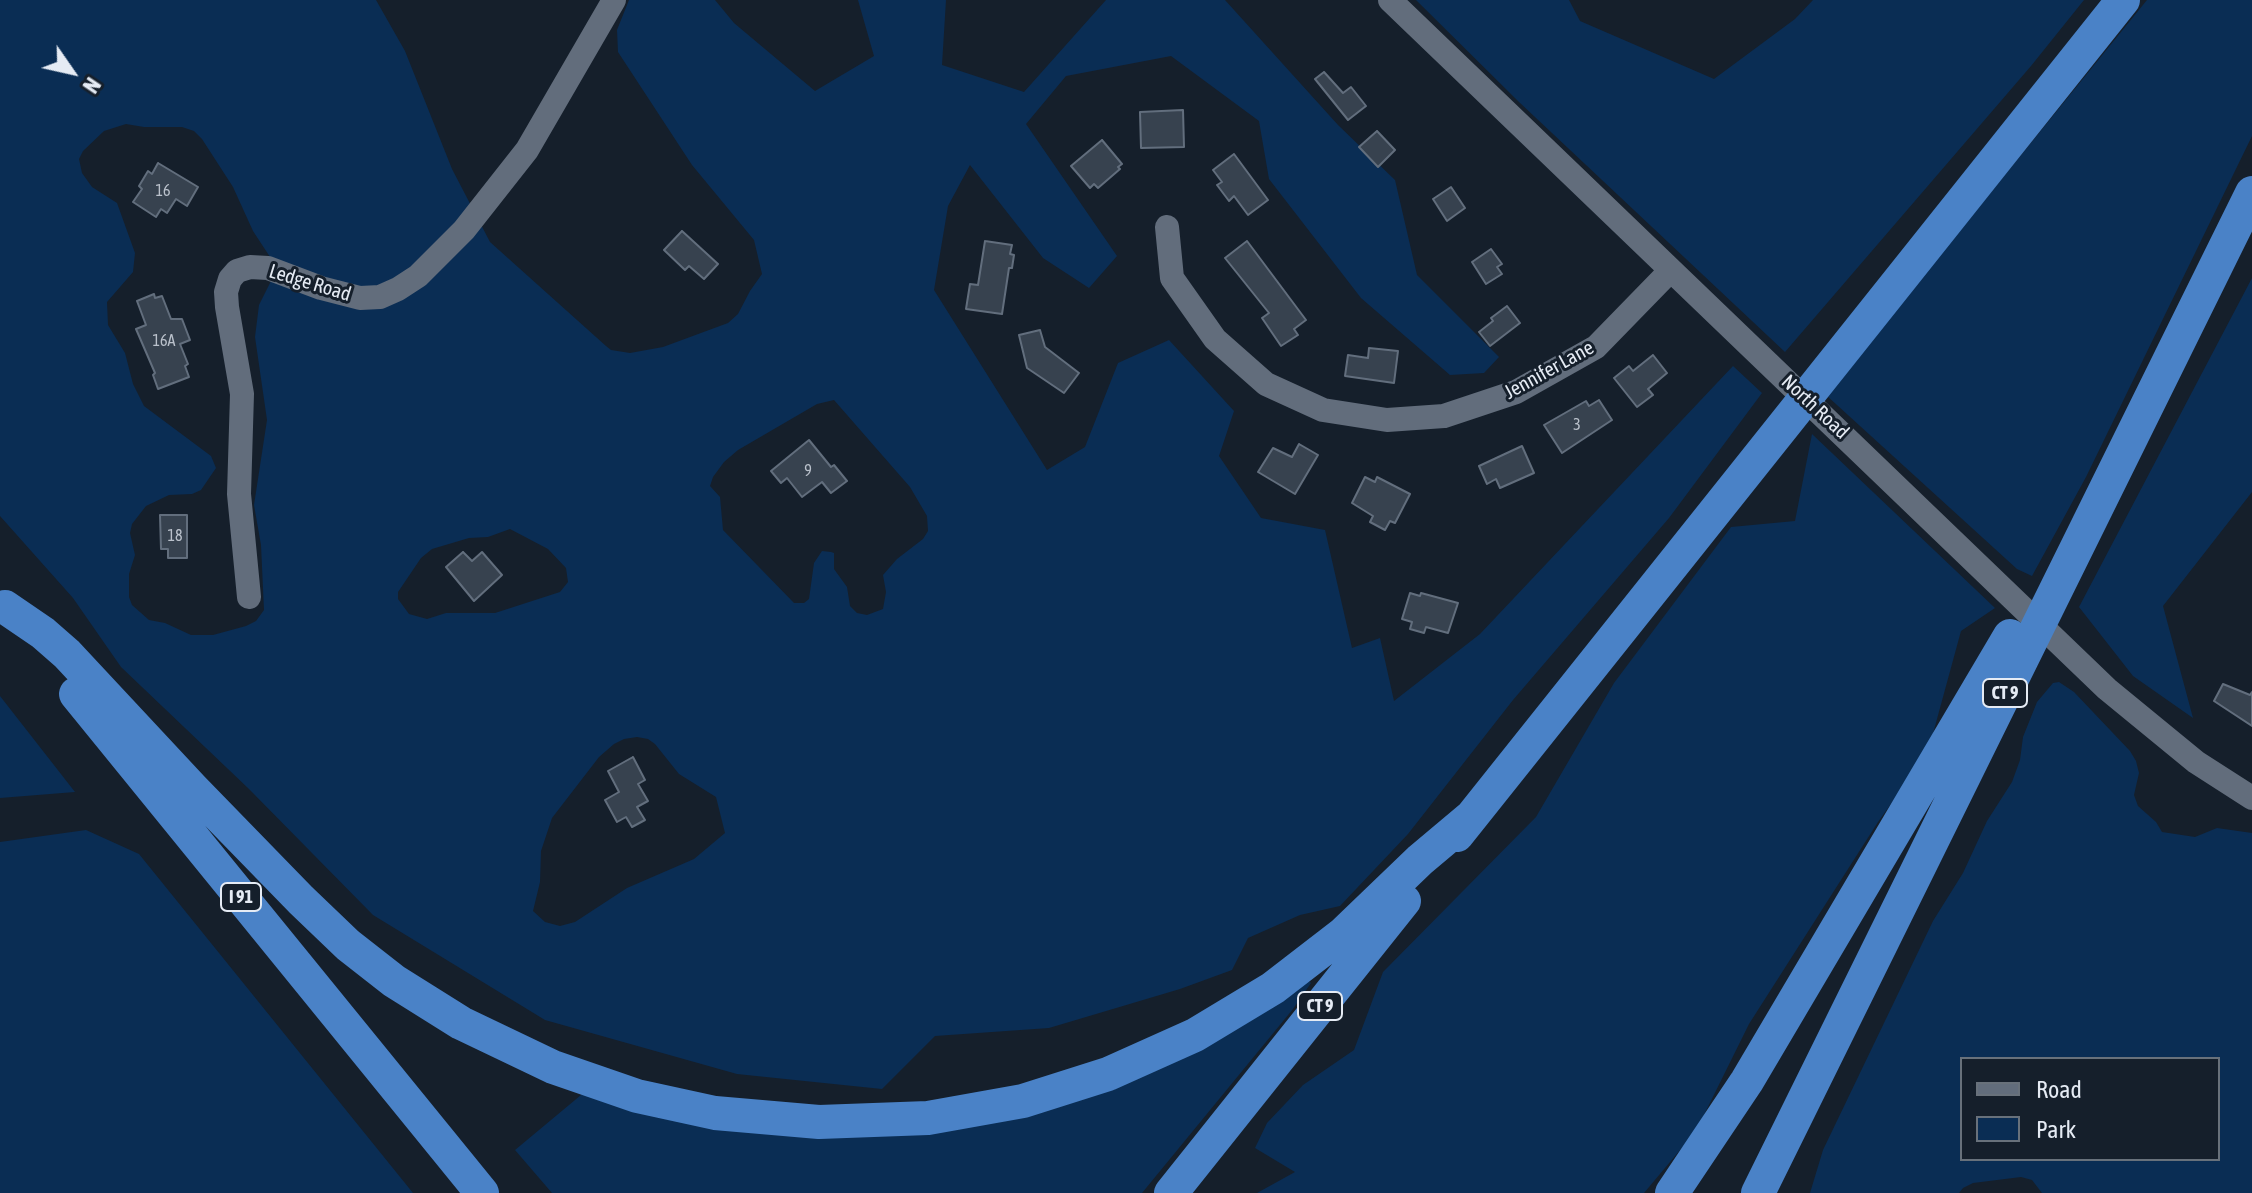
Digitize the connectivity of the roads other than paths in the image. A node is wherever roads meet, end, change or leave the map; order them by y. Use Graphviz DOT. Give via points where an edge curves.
graph roads {
  1 [pos="614,0"];
  2 [pos="1390,0"];
  3 [pos="2123,0"];
  4 [pos="2252,193"];
  5 [pos="1167,227"];
  6 [pos="1670,271"];
  7 [pos="2127,445"];
  8 [pos="249,597"];
  9 [pos="3,604"];
  10 [pos="2252,798"];
  11 [pos="1470,818"];
  12 [pos="482,1193"];
  13 [pos="1171,1193"];
  14 [pos="1672,1193"];
  15 [pos="1758,1193"];
  1 -- 8 [label="street, Ledge Road" via="527,150 464,230 418,276 380,297 360,298 268,268 250,267 230,279 227,307 242,394 239,494"];
  2 -- 6 [label="street, North Road"];
  3 -- 11 [label="highway, CT 9"];
  4 -- 7 [label="highway, CT 9"];
  5 -- 6 [label="street, Jennifer Lane" via="1172,278 1215,339 1235,357 1266,384 1323,410 1387,420 1444,416 1516,392 1596,347"];
  6 -- 10 [label="street, North Road" via="2074,658 2161,735"];
  7 -- 14 [label="highway" via="2077,513 2005,645 1747,1081"];
  7 -- 15 [label="highway, CT 9"];
  9 -- 11 [label="highway" via="67,654 310,909 394,981 461,1023 553,1067 650,1100 726,1115 837,1123 928,1118 1023,1101 1141,1061 1224,1020 1291,976"];
  9 -- 12 [label="highway, I 91"];
  11 -- 13 [label="highway, CT 9"];
}
